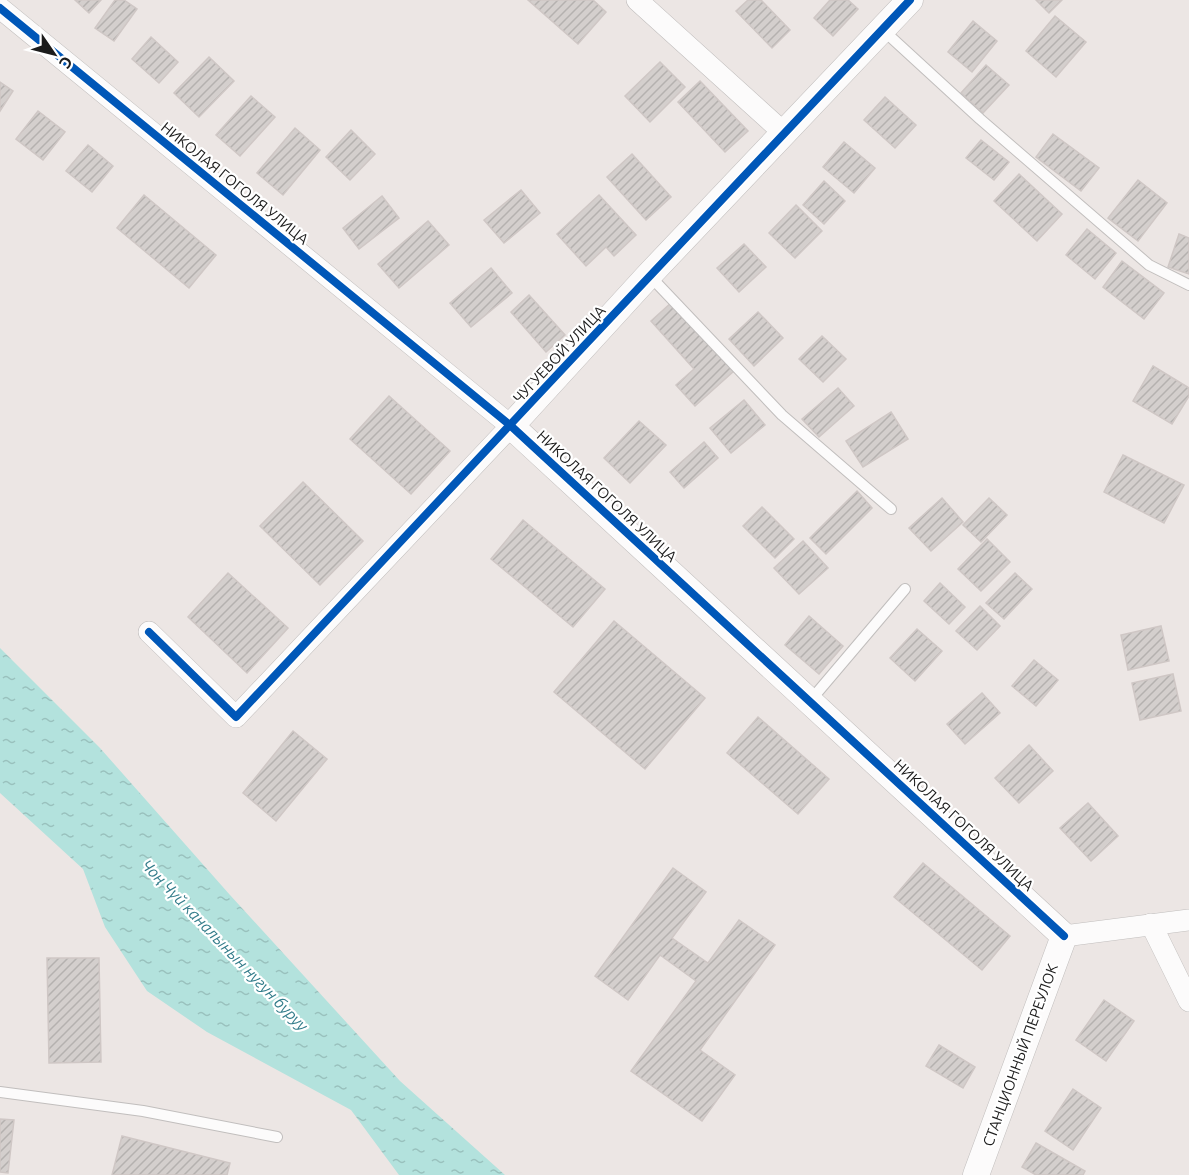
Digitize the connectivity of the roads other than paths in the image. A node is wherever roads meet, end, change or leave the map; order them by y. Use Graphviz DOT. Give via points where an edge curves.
graph roads {
  1 [pos="637,0"];
  2 [pos="910,0"];
  3 [pos="0,8"];
  4 [pos="883,29"];
  5 [pos="784,133"];
  6 [pos="649,275"];
  7 [pos="1189,285"];
  8 [pos="511,426"];
  9 [pos="891,510"];
  10 [pos="905,589"];
  11 [pos="149,632"];
  12 [pos="810,702"];
  13 [pos="1189,920"];
  14 [pos="1151,924"];
  15 [pos="1064,936"];
  16 [pos="1189,1001"];
  17 [pos="0,1092"];
  18 [pos="277,1137"];
  19 [pos="976,1175"];
  1 -- 5 [label="street"];
  2 -- 4 [label="street, ЧУГУЕВОЙ УЛИЦА"];
  3 -- 8 [label="street, НИКОЛАЯ ГОГОЛЯ УЛИЦА"];
  4 -- 5 [label="street, ЧУГУЕВОЙ УЛИЦА"];
  4 -- 7 [label="lane" via="1149,265"];
  5 -- 6 [label="street, ЧУГУЕВОЙ УЛИЦА"];
  6 -- 8 [label="street, ЧУГУЕВОЙ УЛИЦА"];
  6 -- 9 [label="lane" via="782,415"];
  8 -- 11 [label="street, ЧУГУЕВОЙ УЛИЦА" via="236,717"];
  8 -- 12 [label="street, НИКОЛАЯ ГОГОЛЯ УЛИЦА"];
  10 -- 12 [label="lane"];
  12 -- 15 [label="street, НИКОЛАЯ ГОГОЛЯ УЛИЦА"];
  13 -- 14 [label="street"];
  14 -- 15 [label="street"];
  14 -- 16 [label="street"];
  15 -- 19 [label="street, СТАНЦИОННЫЙ ПЕРЕУЛОК"];
  17 -- 18 [label="lane" via="143,1111"];
}
